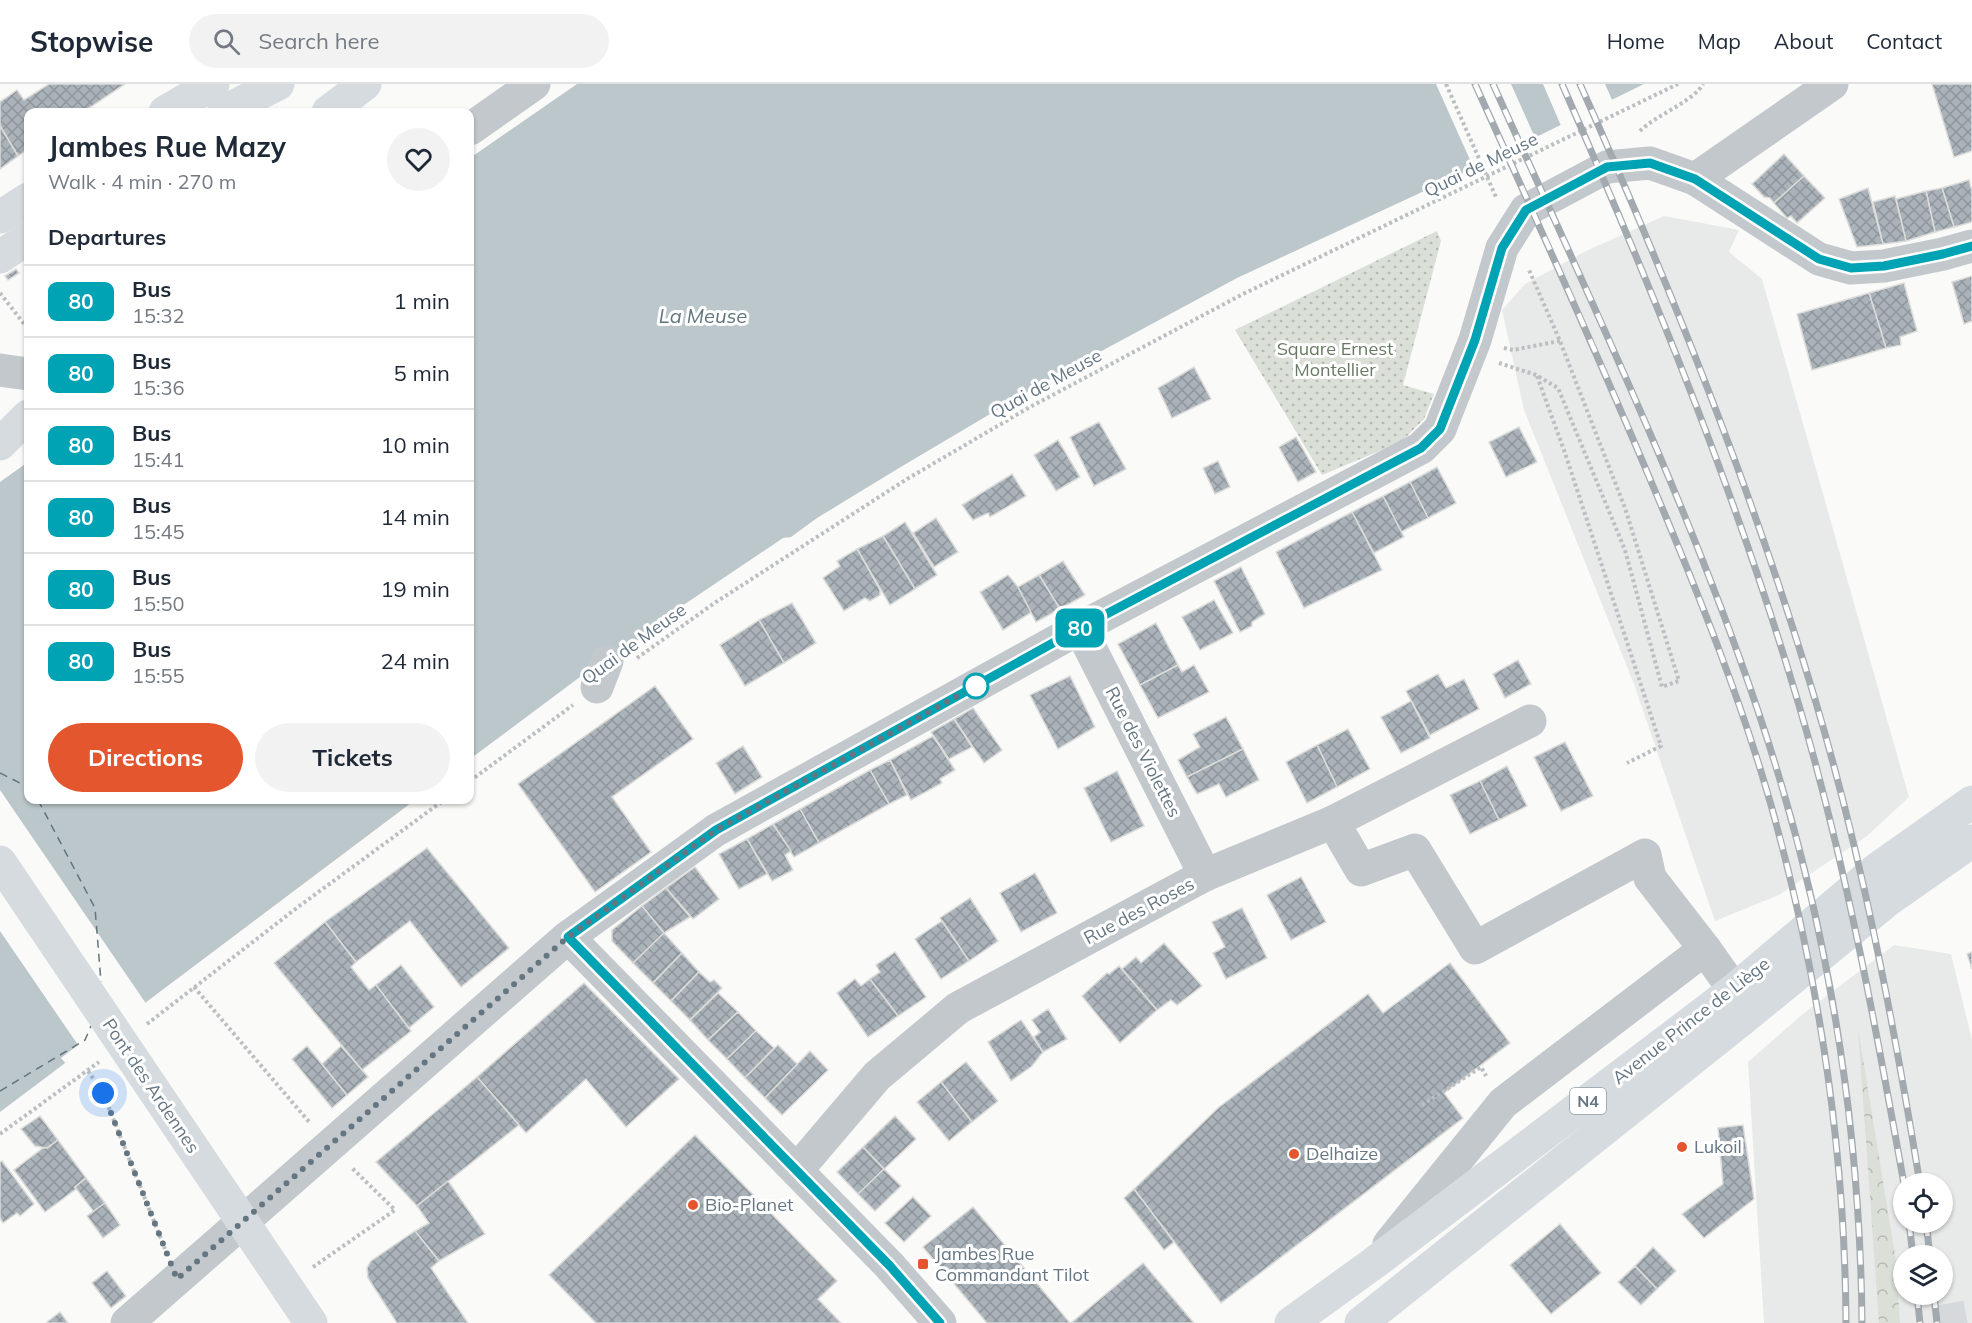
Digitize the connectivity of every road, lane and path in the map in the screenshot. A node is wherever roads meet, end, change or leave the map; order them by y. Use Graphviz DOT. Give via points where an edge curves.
graph roads {
  1 [pos="278,84"];
  2 [pos="365,84"];
  3 [pos="534,84"];
  4 [pos="1446,84"];
  5 [pos="1678,84"];
  6 [pos="1703,84"];
  7 [pos="1832,84"];
  8 [pos="200,87"];
  9 [pos="171,108"];
  10 [pos="231,108"];
  11 [pos="333,108"];
  12 [pos="474,126"];
  13 [pos="1607,167"];
  14 [pos="1695,179"];
  15 [pos="24,202"];
  16 [pos="1499,203"];
  17 [pos="0,217"];
  18 [pos="24,241"];
  19 [pos="1972,246"];
  20 [pos="0,257"];
  21 [pos="1528,269"];
  22 [pos="0,293"];
  23 [pos="24,324"];
  24 [pos="1560,340"];
  25 [pos="1514,351"];
  26 [pos="1470,353"];
  27 [pos="0,370"];
  28 [pos="24,373"];
  29 [pos="1536,375"];
  30 [pos="24,420"];
  31 [pos="0,444"];
  32 [pos="1080,628"];
  33 [pos="1530,721"];
  34 [pos="1627,763"];
  35 [pos="474,778"];
  36 [pos="1972,802"];
  37 [pos="439,804"];
  38 [pos="1333,822"];
  39 [pos="1972,841"];
  40 [pos="0,862"];
  41 [pos="1205,875"];
  42 [pos="568,937"];
  43 [pos="1705,949"];
  44 [pos="1734,990"];
  45 [pos="98,1064"];
  46 [pos="1481,1067"];
  47 [pos="88,1071"];
  48 [pos="1422,1105"];
  49 [pos="0,1134"];
  50 [pos="330,1146"];
  51 [pos="796,1170"];
  52 [pos="1374,1263"];
  53 [pos="314,1267"];
  54 [pos="177,1279"];
  55 [pos="306,1317"];
  56 [pos="126,1323"];
  57 [pos="940,1323"];
  58 [pos="1292,1323"];
  59 [pos="1361,1323"];
  1 -- 10 [label="main road"];
  2 -- 11 [label="main road"];
  3 -- 12 [label="street"];
  4 -- 16 [label="path"];
  5 -- 35 [label="path, Quai de Meuse" via="1243,294 1030,407 907,479 602,674"];
  6 -- 13 [label="path" via="1700,91 1644,127"];
  7 -- 14 [label="street"];
  8 -- 9 [label="main road"];
  13 -- 14 [label="street" via="1650,163"];
  13 -- 26 [label="street" via="1526,210 1502,248"];
  14 -- 19 [label="street" via="1819,259 1851,268 1884,266"];
  15 -- 17 [label="main road"];
  18 -- 20 [label="main road"];
  21 -- 24 [label="path"];
  22 -- 23 [label="path"];
  24 -- 25 [label="path"];
  24 -- 29 [label="path" via="1625,508 1679,681 1662,687 1625,550 1558,388"];
  26 -- 29 [label="path"];
  26 -- 32 [label="street" via="1440,429 1421,448"];
  27 -- 28 [label="street"];
  29 -- 34 [label="path" via="1661,746"];
  30 -- 31 [label="main road"];
  32 -- 41 [label="street, Rue des Violettes"];
  32 -- 42 [label="street" via="716,830"];
  33 -- 38 [label="street, Rue des Roses"];
  36 -- 44 [label="main road, Avenue Prince de Liège / N4" via="1877,869"];
  37 -- 50 [label="path" via="194,987"];
  38 -- 41 [label="street, Rue des Roses"];
  38 -- 43 [label="street" via="1361,870 1415,850 1475,948 1645,855 1650,878"];
  39 -- 59 [label="main road, Avenue Prince de Liège / N4" via="1888,900"];
  40 -- 55 [label="main road, Pont des Ardennes"];
  41 -- 51 [label="street, Rue des Roses" via="958,1008 877,1076"];
  42 -- 50 [label="street"];
  42 -- 51 [label="street"];
  43 -- 44 [label="street"];
  43 -- 52 [label="street" via="1503,1103"];
  44 -- 52 [label="main road, Avenue Prince de Liège / N4"];
  45 -- 47 [label="path"];
  46 -- 48 [label="path"];
  47 -- 49 [label="path"];
  47 -- 54 [label="path" via="103,1093"];
  50 -- 53 [label="path" via="395,1210"];
  50 -- 54 [label="street"];
  51 -- 57 [label="street"];
  52 -- 58 [label="main road, Avenue Prince de Liège / N4"];
  54 -- 56 [label="street"];
}
